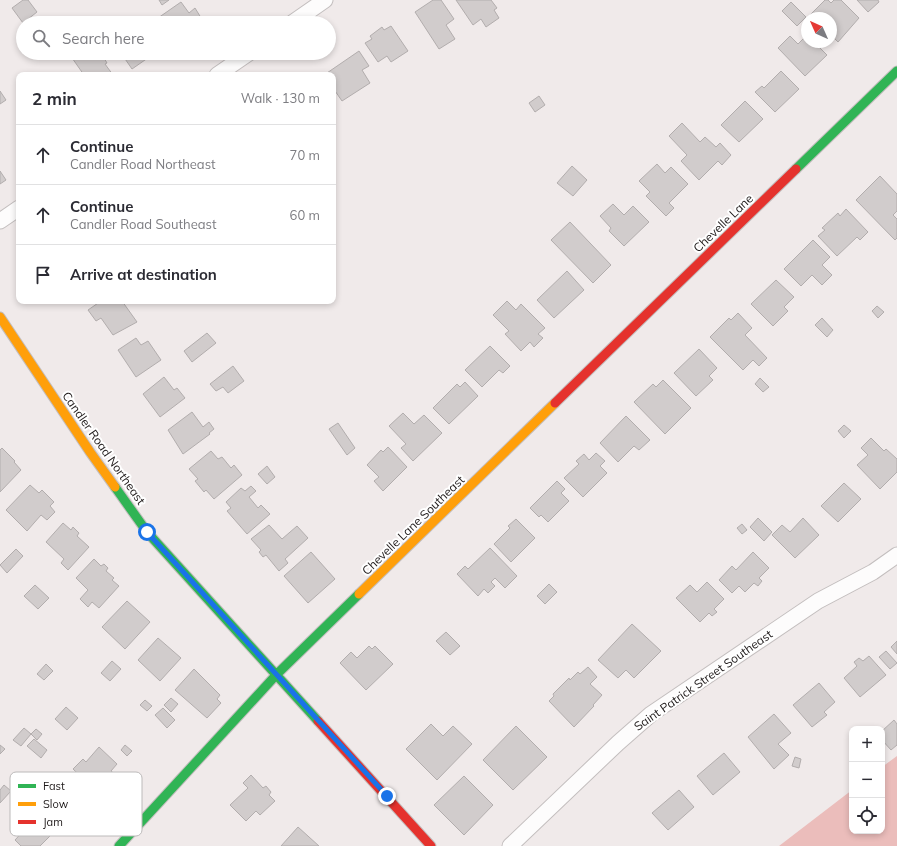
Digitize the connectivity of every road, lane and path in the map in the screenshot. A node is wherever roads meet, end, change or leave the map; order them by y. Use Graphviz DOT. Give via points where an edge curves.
graph roads {
  1 [pos="325,0"];
  2 [pos="302,16"];
  3 [pos="239,60"];
  4 [pos="897,71"];
  5 [pos="222,72"];
  6 [pos="16,210"];
  7 [pos="0,220"];
  8 [pos="0,318"];
  9 [pos="566,392"];
  10 [pos="897,555"];
  11 [pos="277,674"];
  12 [pos="142,821"];
  13 [pos="128,836"];
  14 [pos="119,846"];
  15 [pos="431,846"];
  16 [pos="510,846"];
  1 -- 2 [label="street"];
  3 -- 5 [label="street"];
  4 -- 9 [label="street, Chevelle Lane"];
  6 -- 7 [label="street"];
  8 -- 11 [label="street, Candler Road Northeast" via="147,532"];
  9 -- 11 [label="street, Chevelle Lane Southeast"];
  10 -- 16 [label="street, Saint Patrick Street Southeast" via="873,572 818,601 651,714"];
  11 -- 12 [label="street, Chevelle Lane Southeast"];
  11 -- 15 [label="street, Candler Road Northeast"];
  13 -- 14 [label="street, Chevelle Lane Southeast"];
}
